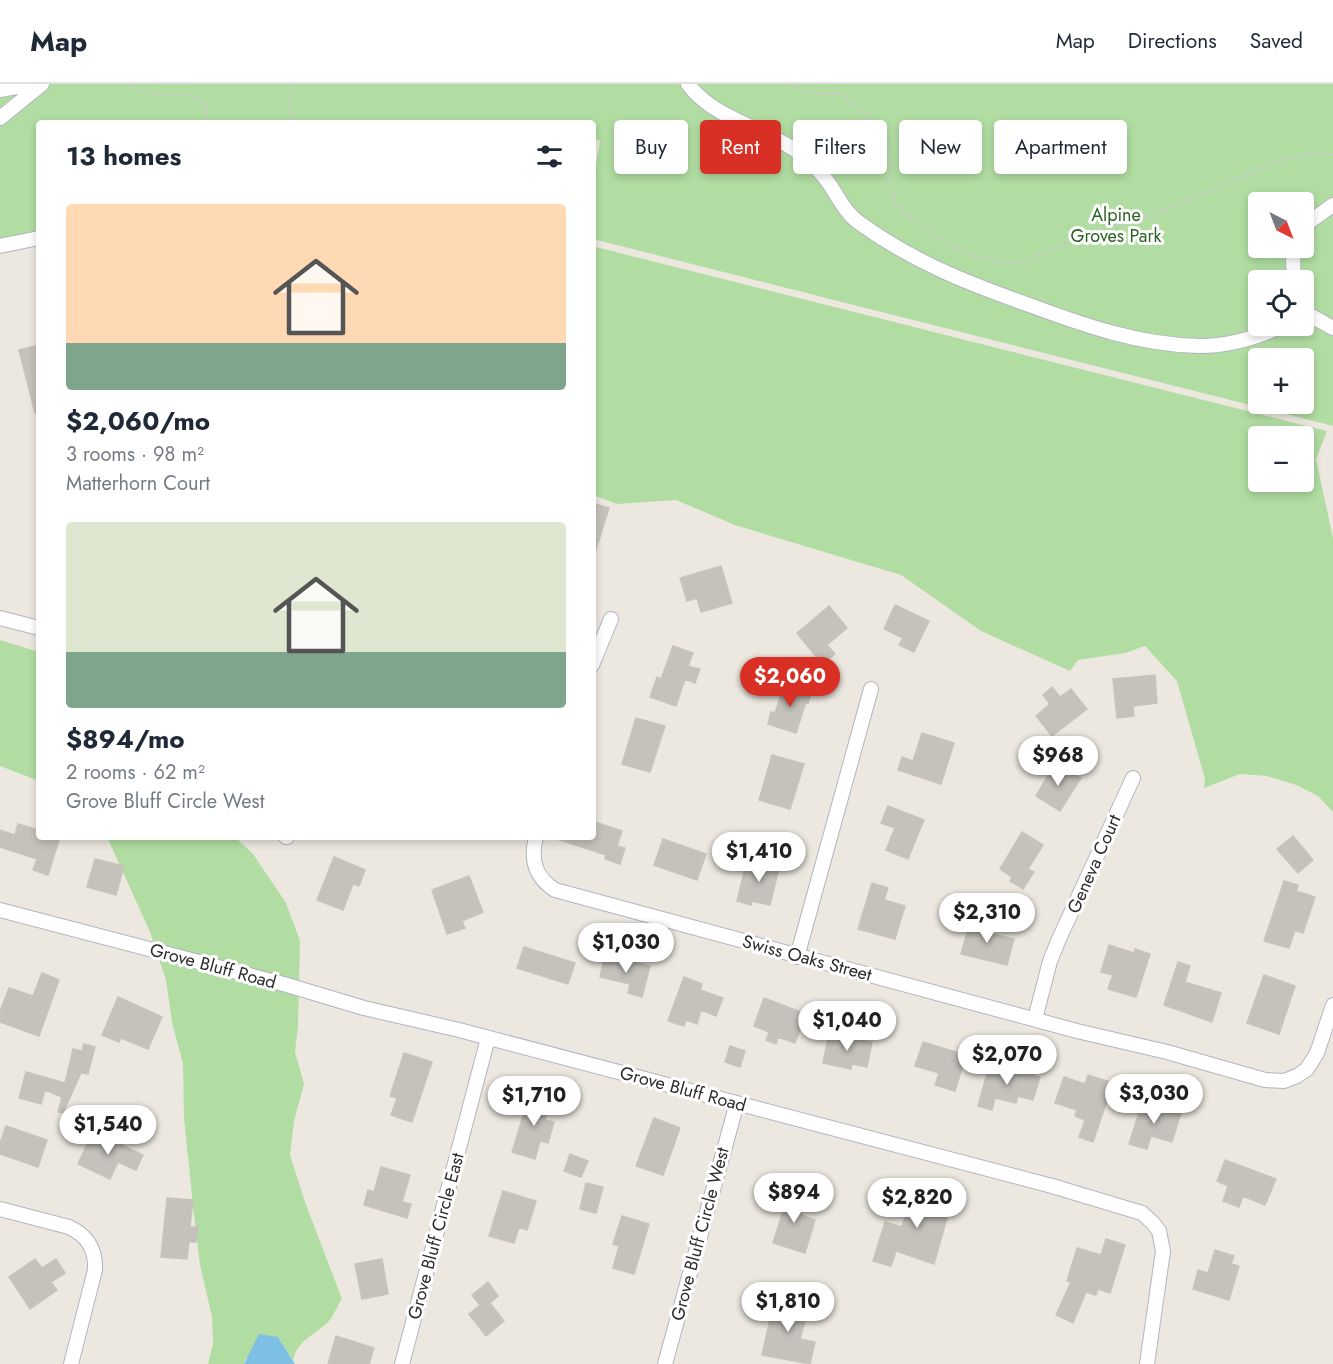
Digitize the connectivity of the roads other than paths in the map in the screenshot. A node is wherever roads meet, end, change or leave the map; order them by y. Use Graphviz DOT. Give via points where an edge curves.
graph roads {
  1 [pos="33,84"];
  2 [pos="42,84"];
  3 [pos="688,84"];
  4 [pos="0,90"];
  5 [pos="0,118"];
  6 [pos="1333,205"];
  7 [pos="1314,218"];
  8 [pos="36,239"];
  9 [pos="0,246"];
  10 [pos="1314,320"];
  11 [pos="1333,328"];
  12 [pos="1257,336"];
  13 [pos="0,618"];
  14 [pos="611,619"];
  15 [pos="36,627"];
  16 [pos="596,655"];
  17 [pos="872,689"];
  18 [pos="1133,778"];
  19 [pos="535,840"];
  20 [pos="0,910"];
  21 [pos="797,957"];
  22 [pos="1333,1005"];
  23 [pos="1035,1019"];
  24 [pos="488,1038"];
  25 [pos="737,1104"];
  26 [pos="0,1209"];
  27 [pos="71,1364"];
  28 [pos="402,1364"];
  29 [pos="665,1364"];
  30 [pos="1147,1364"];
  1 -- 4 [label="street"];
  2 -- 5 [label="street"];
  3 -- 12 [label="street" via="716,109 794,149 816,166 847,214 860,224 902,252 958,280 1125,337 1200,346"];
  6 -- 7 [label="street"];
  8 -- 9 [label="street"];
  10 -- 11 [label="street"];
  13 -- 15 [label="street"];
  14 -- 16 [label="street"];
  17 -- 21 [label="street"];
  18 -- 23 [label="street, Geneva Court" via="1050,961"];
  19 -- 21 [label="street, Swiss Oaks Street" via="532,854 538,876 555,890"];
  20 -- 24 [label="street, Grove Bluff Road"];
  21 -- 23 [label="street, Swiss Oaks Street"];
  22 -- 23 [label="street, Swiss Oaks Street" via="1317,1053 1307,1069 1284,1081 1226,1070"];
  24 -- 25 [label="street, Grove Bluff Road"];
  24 -- 28 [label="street, Grove Bluff Circle East"];
  25 -- 29 [label="street, Grove Bluff Circle West"];
  25 -- 30 [label="street, Grove Bluff Road" via="1142,1213 1159,1231 1163,1251"];
  26 -- 27 [label="street" via="69,1227 79,1232 93,1249 95,1270"];
}
